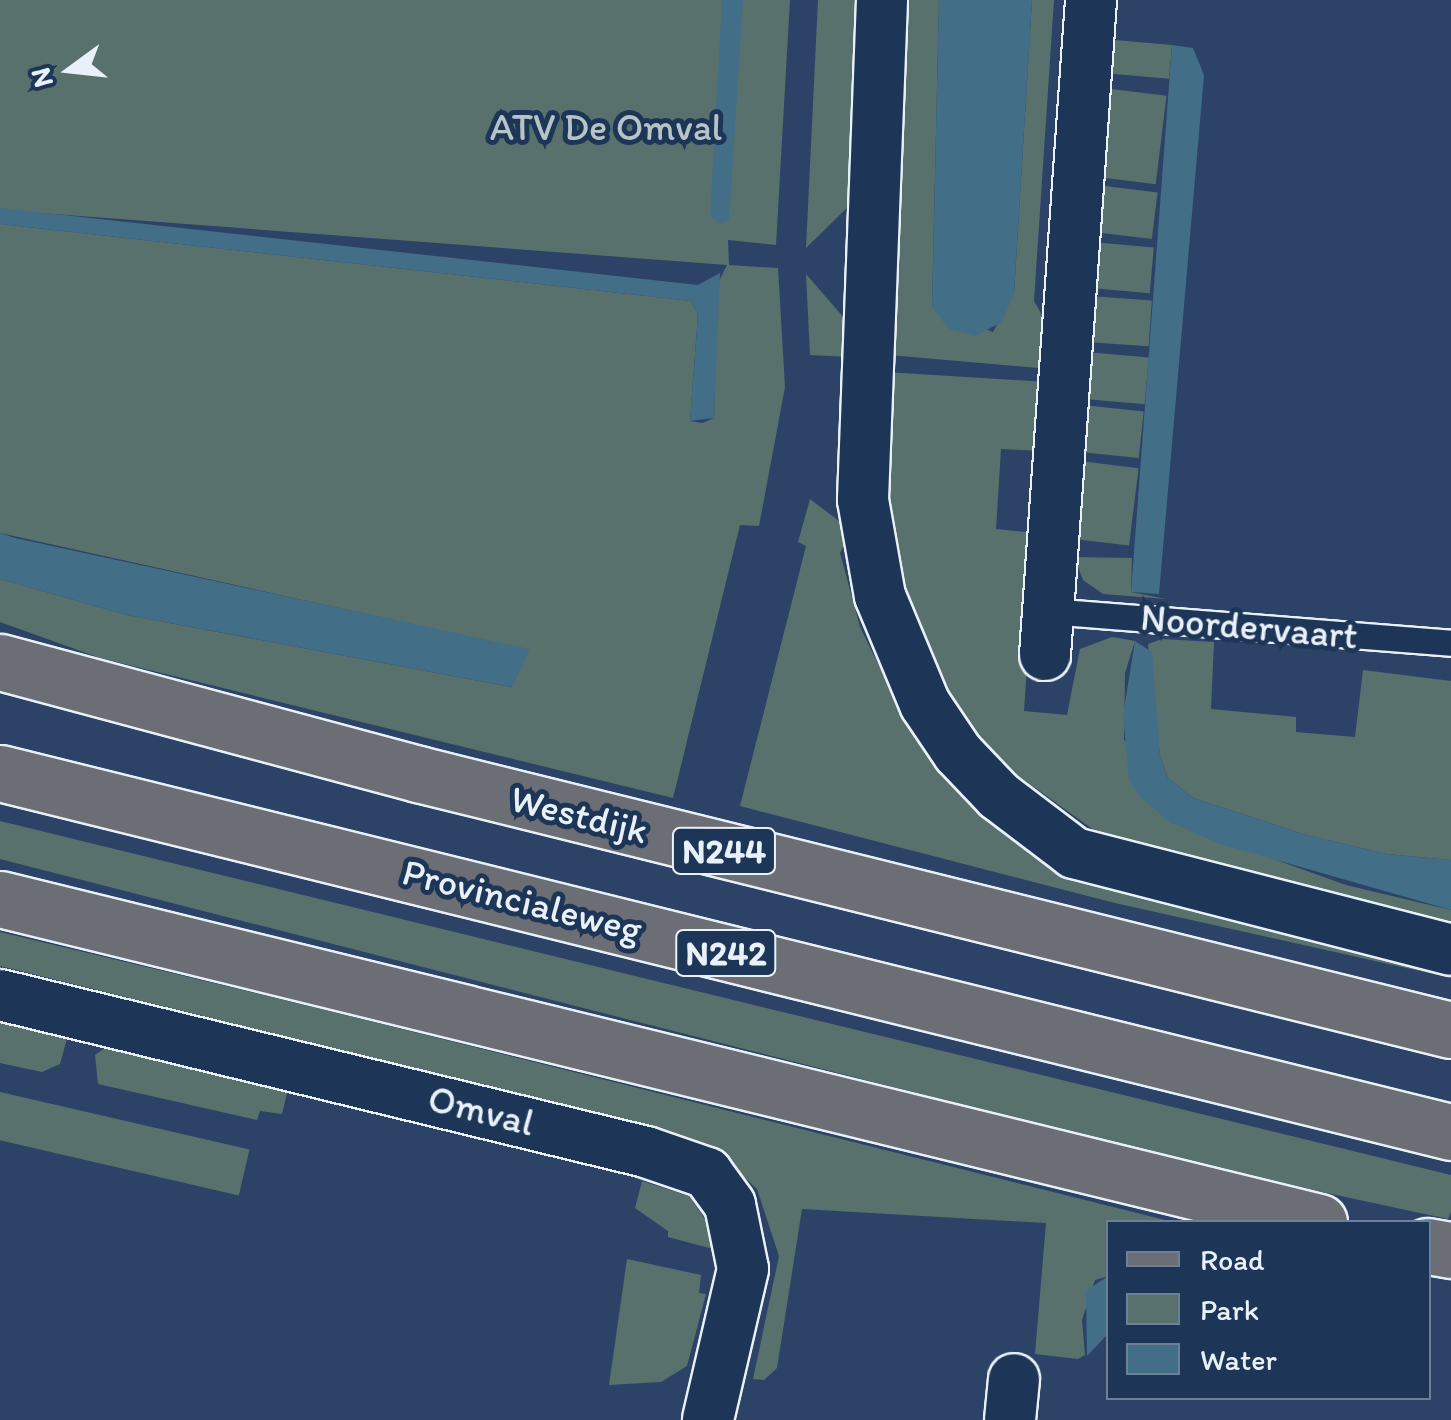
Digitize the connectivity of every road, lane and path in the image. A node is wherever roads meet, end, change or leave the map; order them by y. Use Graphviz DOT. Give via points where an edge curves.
graph roads {
  1 [pos="882,0"];
  2 [pos="1090,0"];
  3 [pos="1046,633"];
  4 [pos="1451,644"];
  5 [pos="0,662"];
  6 [pos="0,773"];
  7 [pos="0,899"];
  8 [pos="1451,950"];
  9 [pos="0,995"];
  10 [pos="1451,1030"];
  11 [pos="1451,1132"];
  12 [pos="1312,1220"];
  13 [pos="708,1420"];
  1 -- 8 [label="street" via="864,500 880,596 925,704 999,796 1074,852 1121,870"];
  2 -- 3 [label="street"];
  3 -- 4 [label="lane, Noordervaart"];
  5 -- 10 [label="main road, Westdijk / N244" via="418,774"];
  6 -- 11 [label="main road, Provincialeweg / N242"];
  7 -- 12 [label="main road"];
  9 -- 13 [label="street, Omval" via="626,1147 707,1174 730,1205 742,1269"];
}
